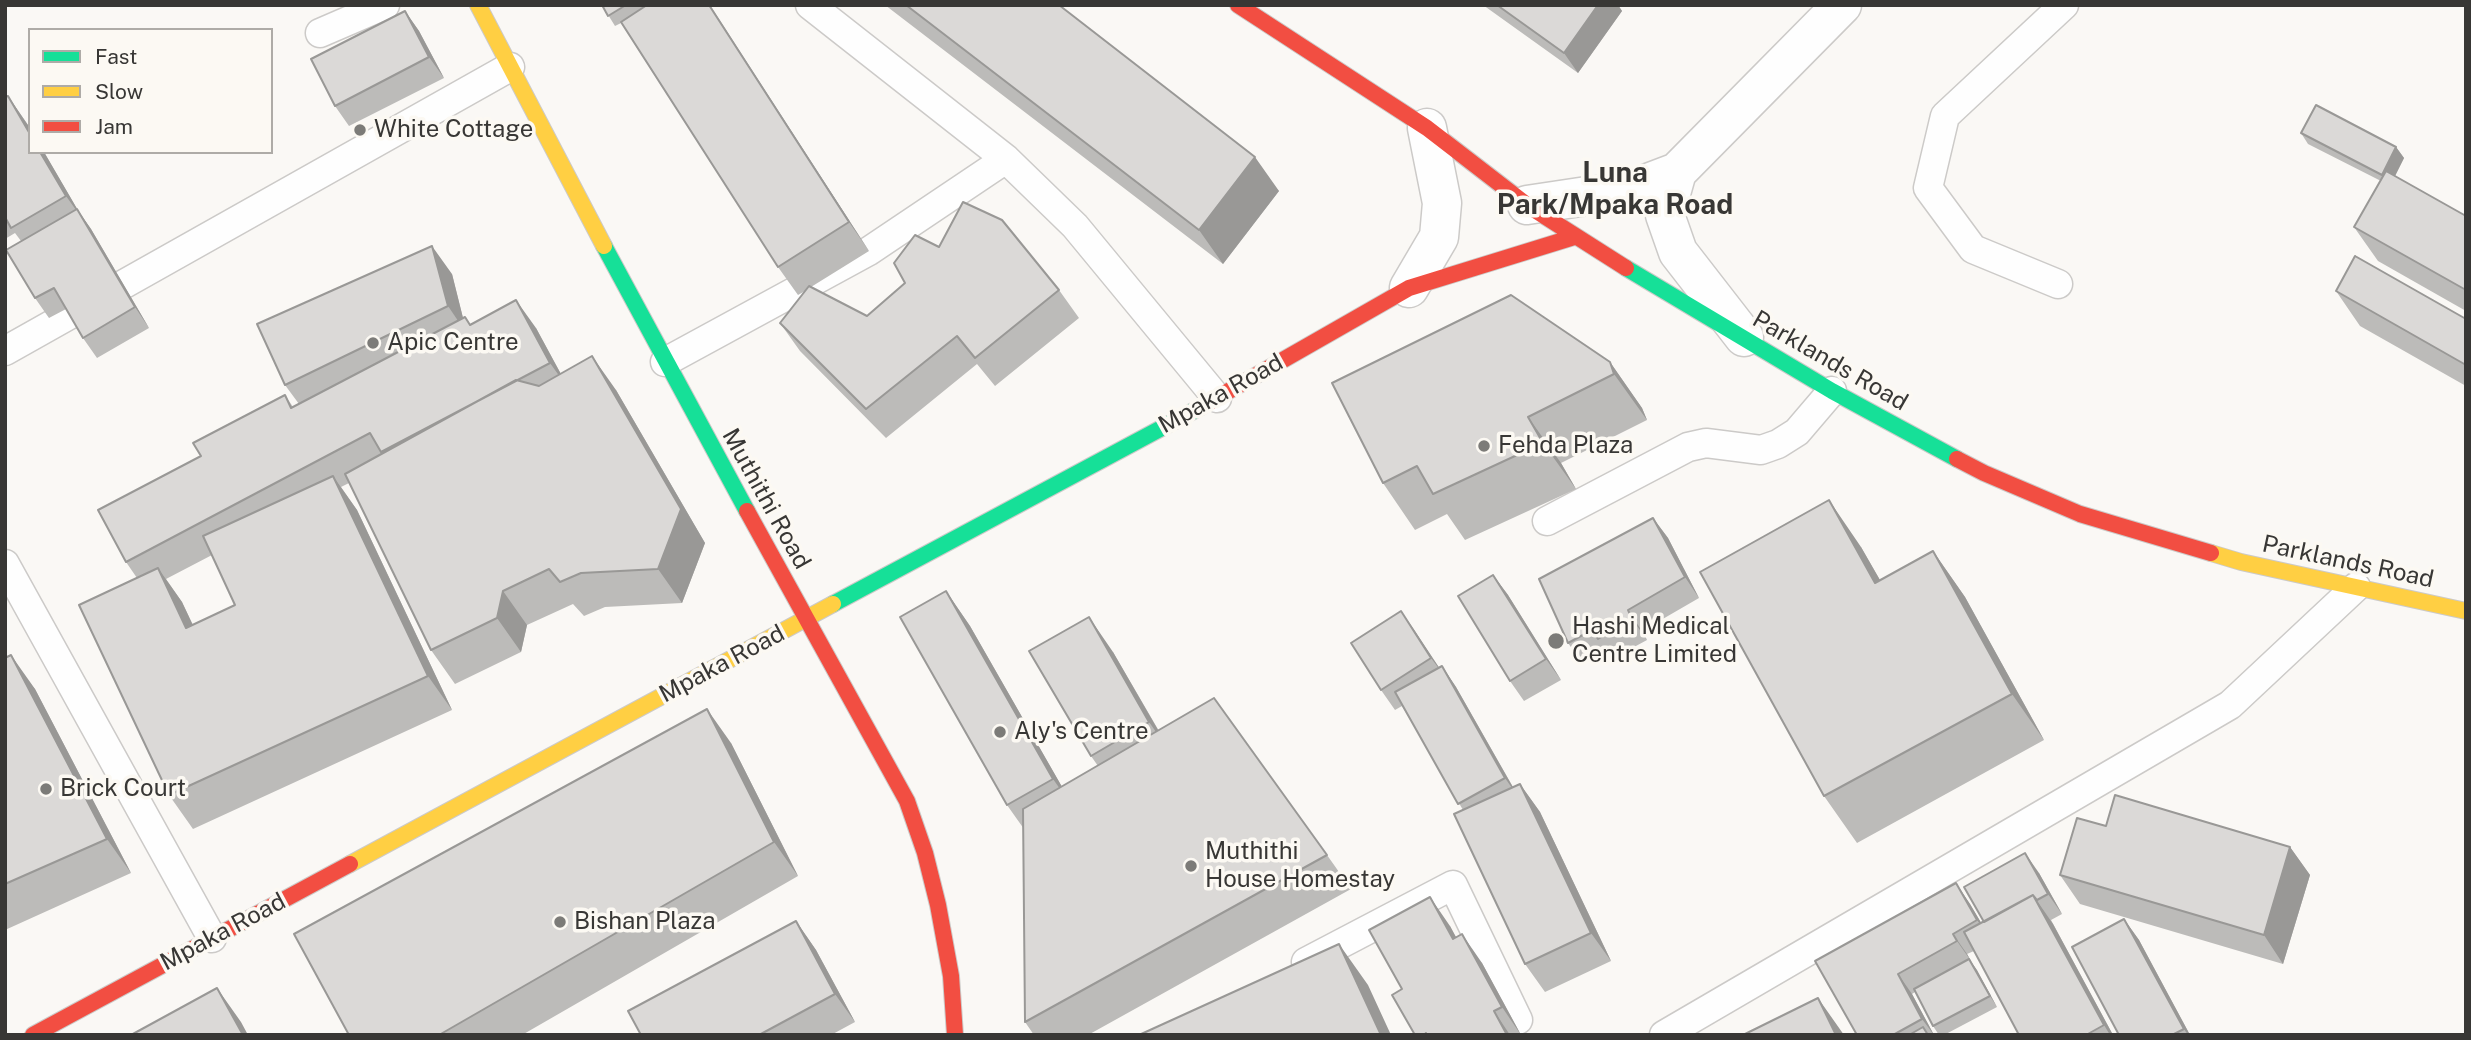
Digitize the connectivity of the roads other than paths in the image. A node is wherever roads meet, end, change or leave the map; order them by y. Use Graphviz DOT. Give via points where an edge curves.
graph roads {
  1 [pos="385,5"];
  2 [pos="478,5"];
  3 [pos="810,5"];
  4 [pos="1238,5"];
  5 [pos="1842,5"];
  6 [pos="2064,5"];
  7 [pos="320,33"];
  8 [pos="510,67"];
  9 [pos="1427,128"];
  10 [pos="1006,159"];
  11 [pos="1677,172"];
  12 [pos="1527,205"];
  13 [pos="1574,237"];
  14 [pos="2057,284"];
  15 [pos="1409,288"];
  16 [pos="1744,337"];
  17 [pos="5,351"];
  18 [pos="665,362"];
  19 [pos="1832,391"];
  20 [pos="1217,398"];
  21 [pos="1547,521"];
  22 [pos="5,564"];
  23 [pos="2356,587"];
  24 [pos="2466,611"];
  25 [pos="807,618"];
  26 [pos="212,938"];
  27 [pos="1286,972"];
  28 [pos="1518,1020"];
  29 [pos="947,1032"];
  30 [pos="33,1035"];
  31 [pos="1664,1035"];
  1 -- 7 [label="lane"];
  2 -- 8 [label="street, Muthithi Road"];
  3 -- 10 [label="lane"];
  4 -- 9 [label="street, Parklands Road"];
  5 -- 11 [label="street"];
  6 -- 14 [label="lane" via="1945,116 1928,188 1973,249"];
  8 -- 17 [label="lane"];
  8 -- 18 [label="street, Muthithi Road"];
  9 -- 12 [label="street, Parklands Road"];
  9 -- 15 [label="street, Mpaka Road" via="1443,203 1439,237"];
  10 -- 18 [label="lane" via="869,251"];
  10 -- 20 [label="lane" via="1075,226"];
  11 -- 12 [label="street" via="1619,194"];
  11 -- 16 [label="street" via="1665,215 1678,252"];
  12 -- 13 [label="street, Parklands Road"];
  13 -- 15 [label="street, Mpaka Road"];
  13 -- 16 [label="street, Parklands Road"];
  15 -- 20 [label="street, Mpaka Road"];
  16 -- 19 [label="street, Parklands Road"];
  18 -- 25 [label="street, Muthithi Road"];
  19 -- 21 [label="lane" via="1797,432 1778,444 1761,450 1706,443 1688,447"];
  19 -- 23 [label="street, Parklands Road" via="1984,472 2080,514 2241,562"];
  20 -- 25 [label="street, Mpaka Road"];
  22 -- 26 [label="lane"];
  23 -- 24 [label="street, Parklands Road"];
  23 -- 31 [label="lane" via="2230,705"];
  25 -- 26 [label="street, Mpaka Road"];
  25 -- 29 [label="street, Muthithi Road" via="907,801 925,853 951,976"];
  26 -- 30 [label="street, Mpaka Road"];
  27 -- 28 [label="lane" via="1453,885"];
}
